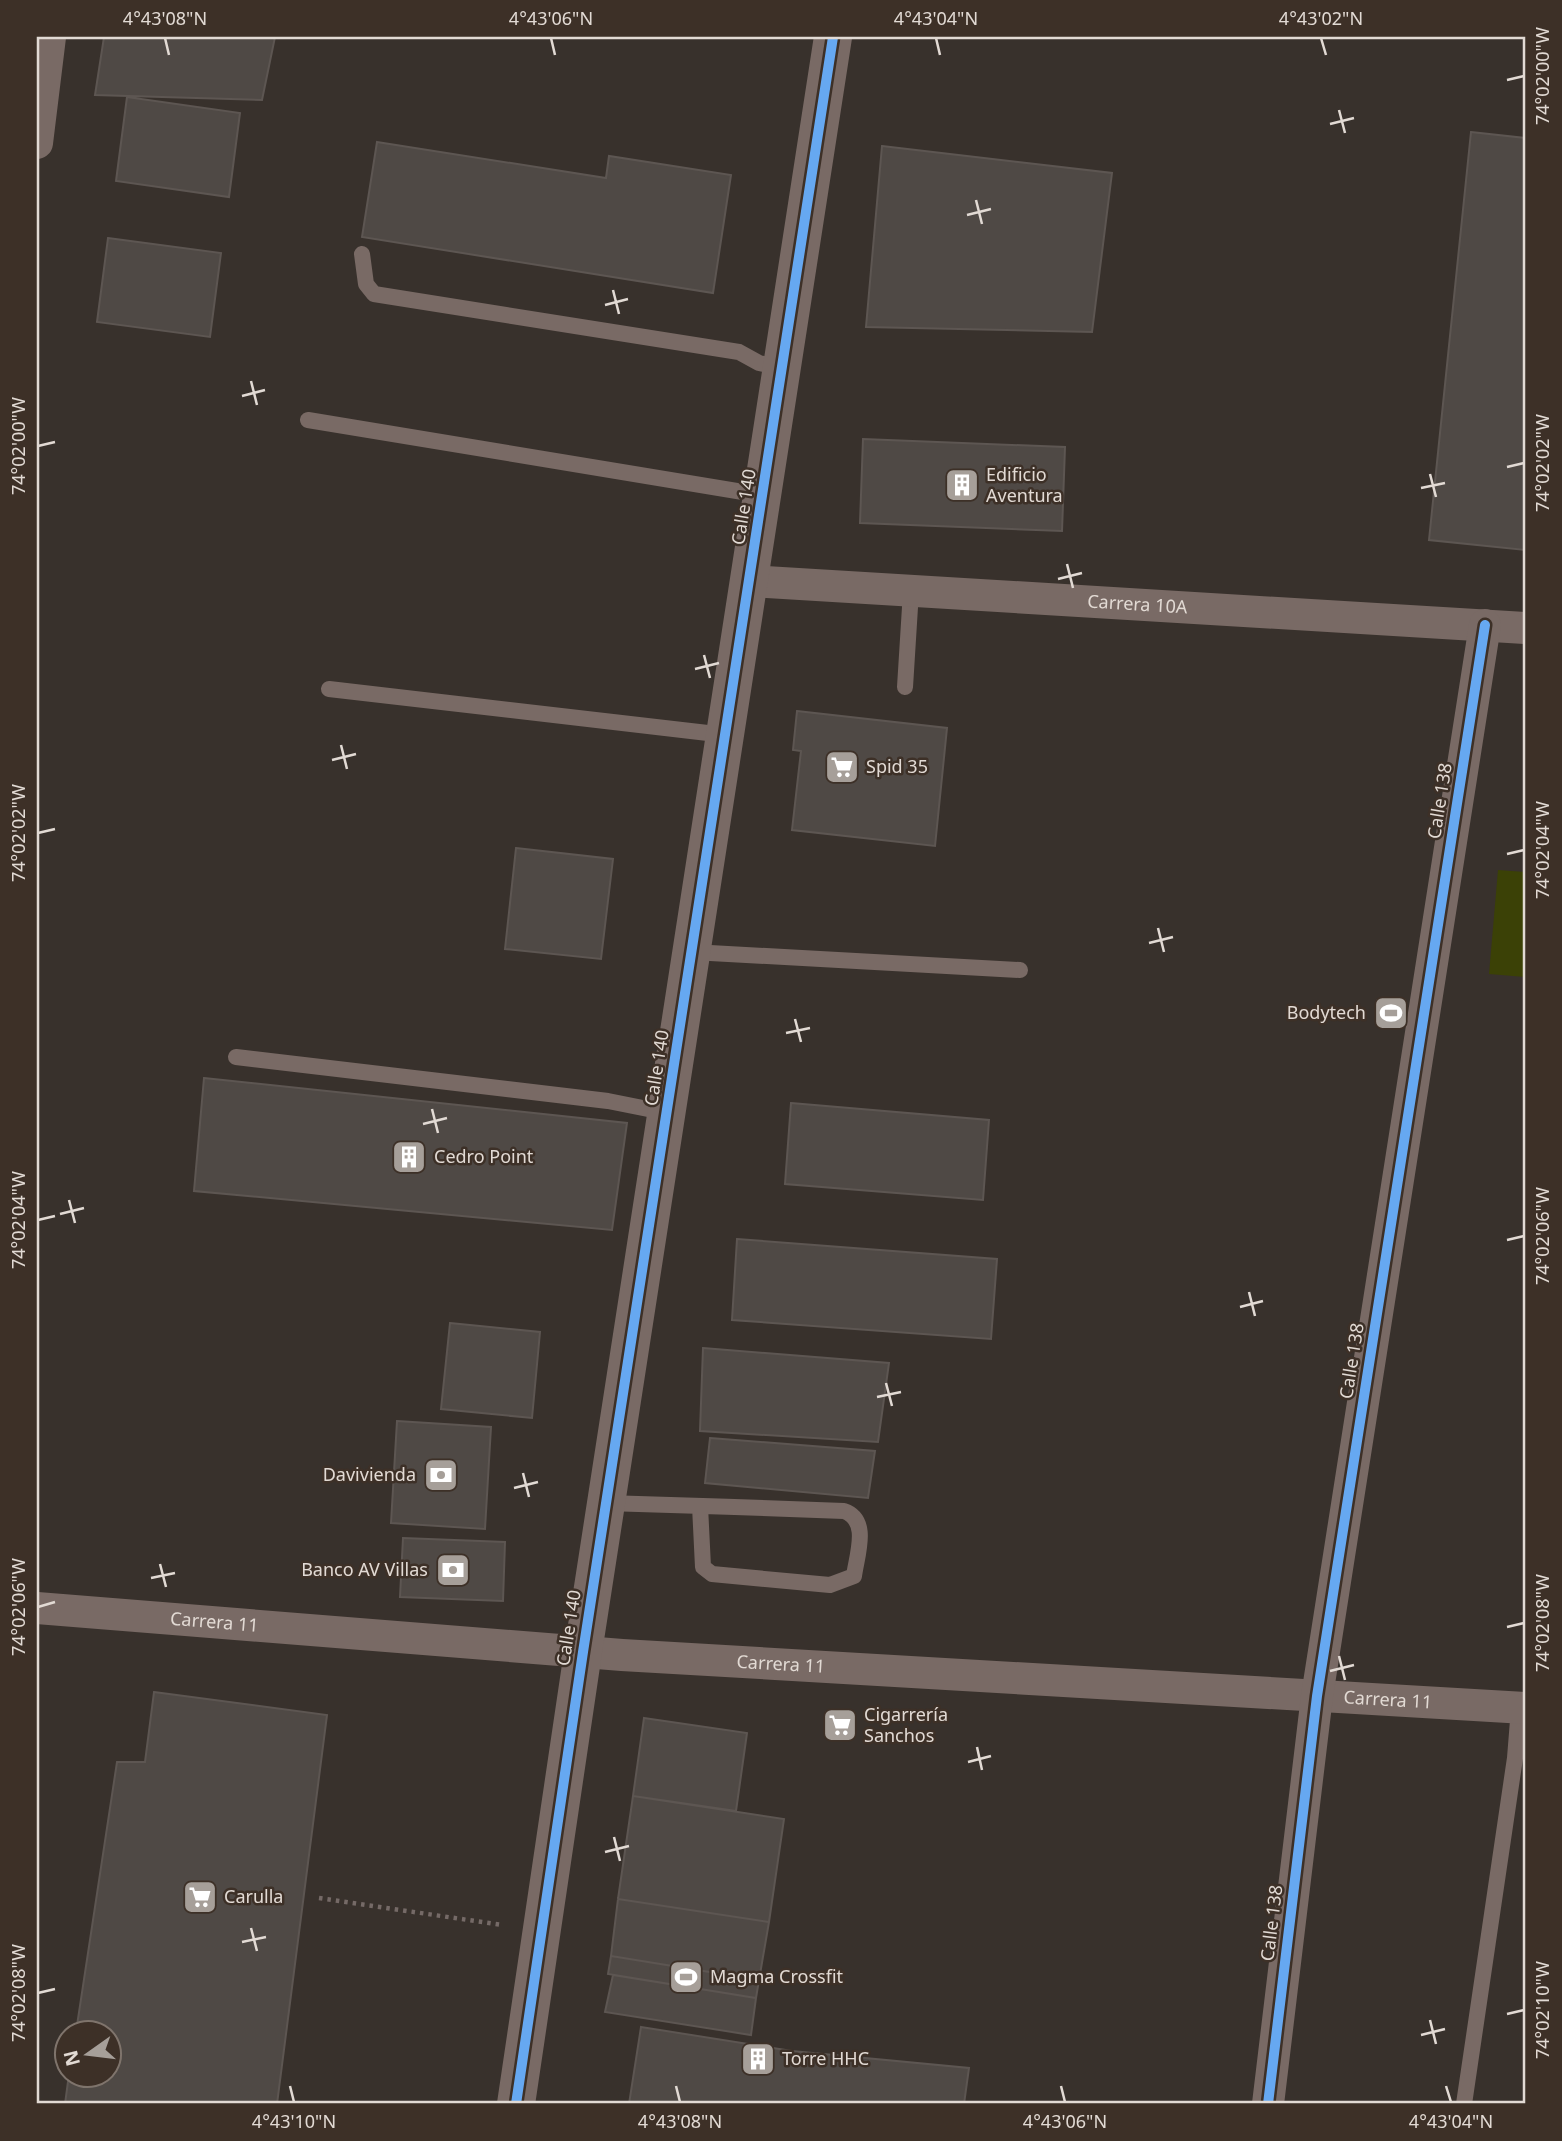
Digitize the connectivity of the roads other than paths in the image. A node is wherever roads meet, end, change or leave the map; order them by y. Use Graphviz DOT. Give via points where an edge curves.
graph roads {
  1 [pos="50,37"];
  2 [pos="832,37"];
  3 [pos="37,143"];
  4 [pos="362,254"];
  5 [pos="783,369"];
  6 [pos="308,420"];
  7 [pos="764,495"];
  8 [pos="750,581"];
  9 [pos="911,591"];
  10 [pos="1485,625"];
  11 [pos="1525,628"];
  12 [pos="905,687"];
  13 [pos="329,688"];
  14 [pos="725,735"];
  15 [pos="692,951"];
  16 [pos="1020,970"];
  17 [pos="236,1057"];
  18 [pos="668,1114"];
  19 [pos="606,1503"];
  20 [pos="700,1506"];
  21 [pos="37,1608"];
  22 [pos="583,1652"];
  23 [pos="1317,1696"];
  24 [pos="1522,1708"];
  25 [pos="516,2104"];
  26 [pos="1268,2104"];
  27 [pos="1464,2104"];
  1 -- 3 [label="street"];
  2 -- 5 [label="street, Calle 140"];
  4 -- 5 [label="lane" via="366,284 374,294 739,352"];
  5 -- 7 [label="street, Calle 140"];
  6 -- 7 [label="lane"];
  7 -- 8 [label="street, Calle 140"];
  8 -- 9 [label="street, Carrera 10A"];
  8 -- 14 [label="street, Calle 140"];
  9 -- 10 [label="street, Carrera 10A"];
  9 -- 12 [label="lane"];
  10 -- 11 [label="street, Carrera 10A"];
  10 -- 23 [label="street, Calle 138"];
  13 -- 14 [label="lane"];
  14 -- 15 [label="street, Calle 140"];
  15 -- 16 [label="lane"];
  15 -- 18 [label="street, Calle 140"];
  17 -- 18 [label="lane" via="608,1101"];
  18 -- 19 [label="street, Calle 140"];
  19 -- 20 [label="lane"];
  19 -- 22 [label="street, Calle 140"];
  20 -- 20 [label="lane" via="853,1514 860,1525 854,1576 830,1584 712,1574 703,1567"];
  21 -- 22 [label="street, Carrera 11"];
  22 -- 23 [label="street, Carrera 11"];
  22 -- 25 [label="street, Calle 140"];
  23 -- 24 [label="street, Carrera 11"];
  23 -- 26 [label="street, Calle 138"];
  24 -- 27 [label="lane"];
}
